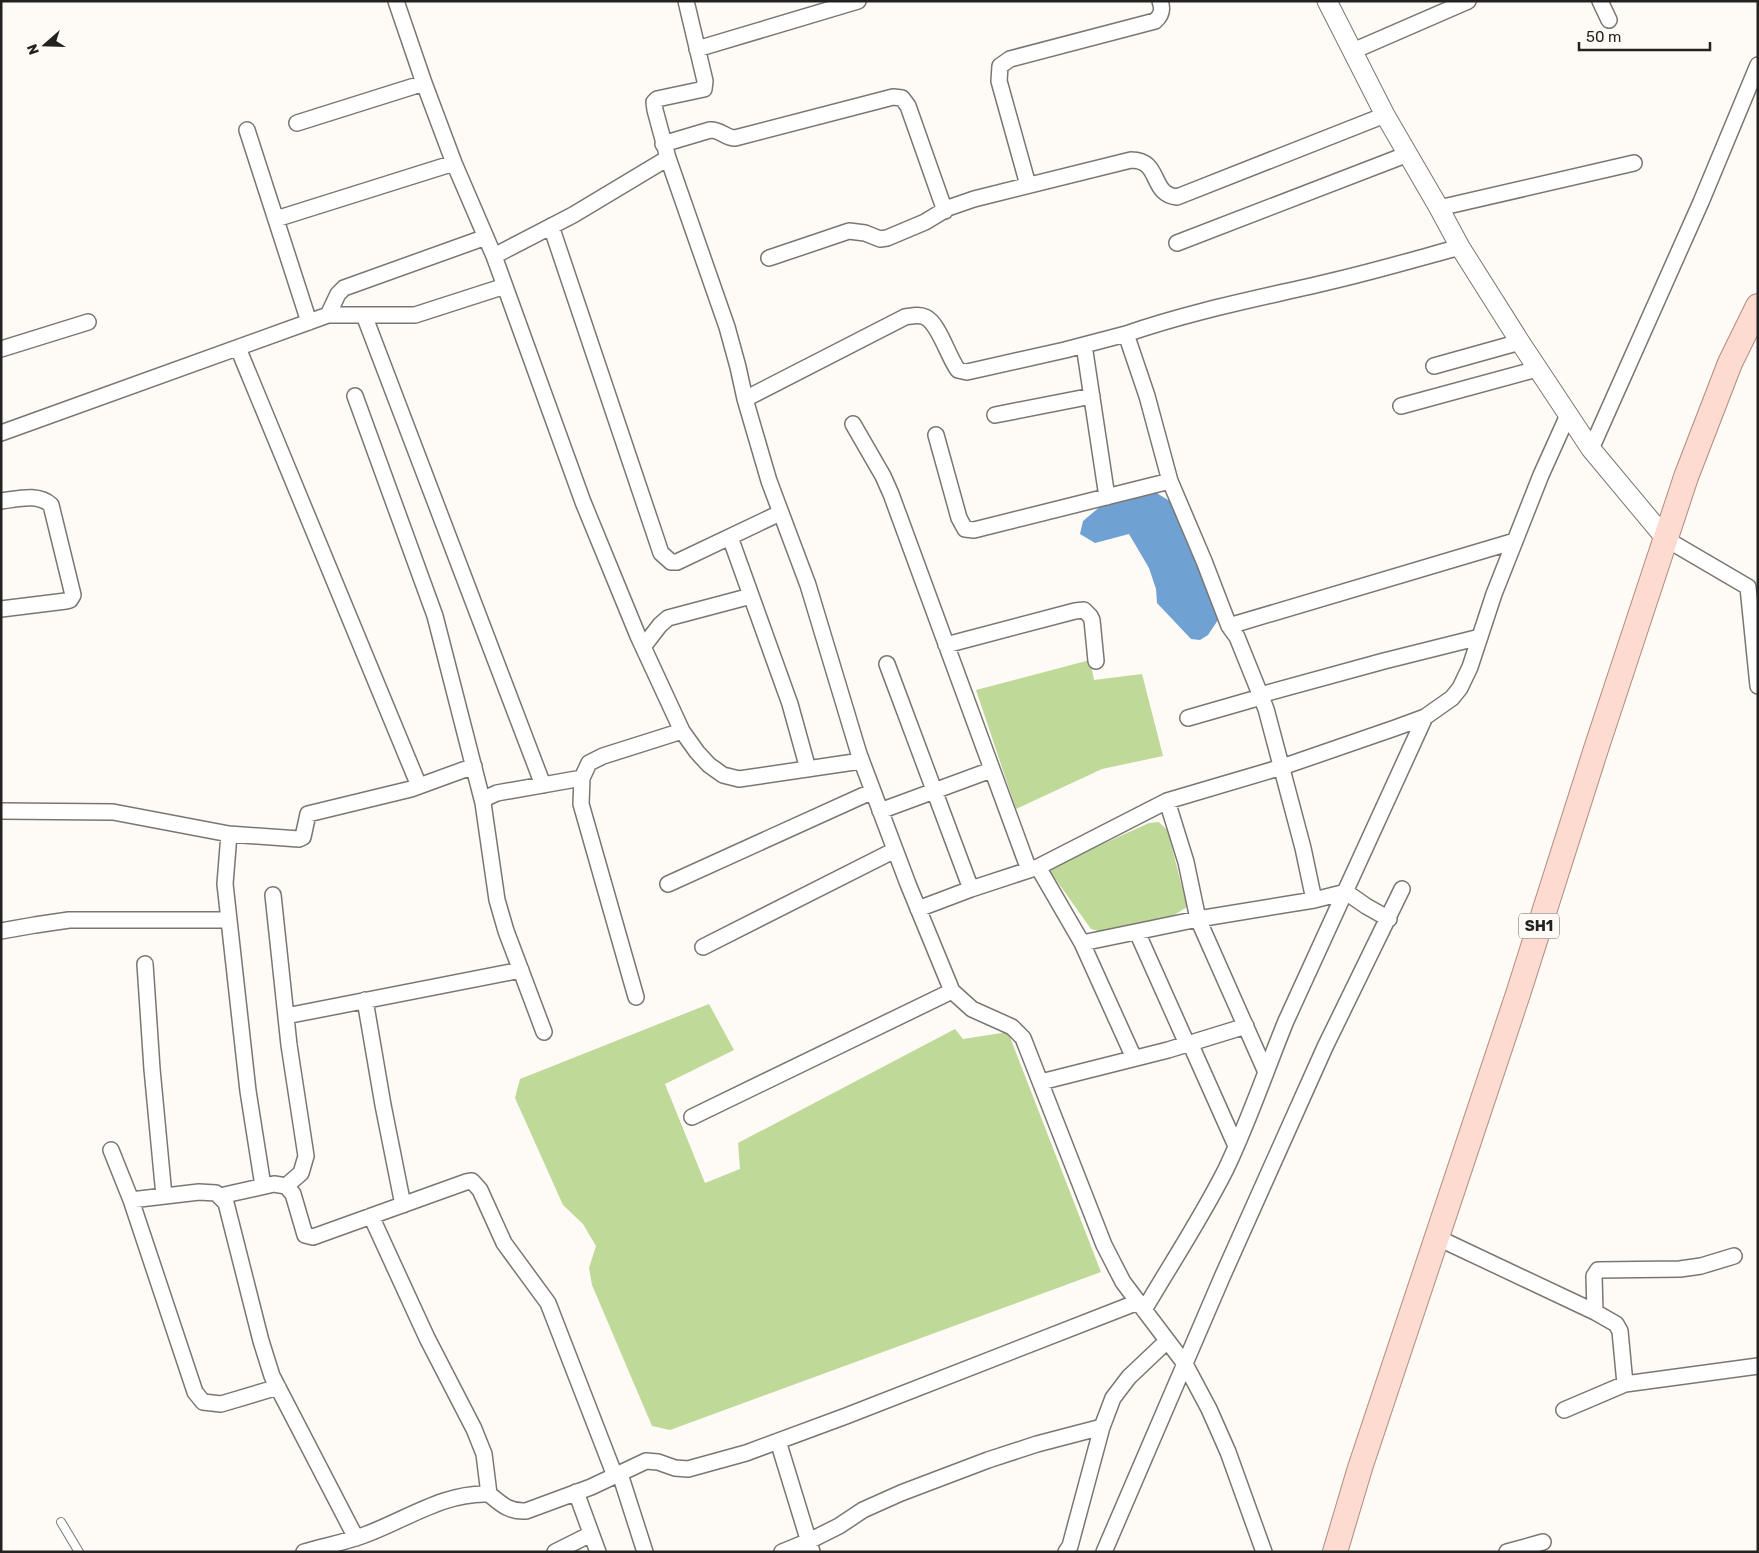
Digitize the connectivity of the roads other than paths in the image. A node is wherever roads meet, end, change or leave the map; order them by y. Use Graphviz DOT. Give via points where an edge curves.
graph roads {
  1 [pos="396,1"];
  2 [pos="686,1"];
  3 [pos="858,1"];
  4 [pos="1160,1"];
  5 [pos="1327,1"];
  6 [pos="1468,1"];
  7 [pos="1600,1"];
  8 [pos="1609,20"];
  9 [pos="697,49"];
  10 [pos="1353,52"];
  11 [pos="1758,65"];
  12 [pos="424,83"];
  13 [pos="1385,115"];
  14 [pos="297,123"];
  15 [pos="247,130"];
  16 [pos="666,151"];
  17 [pos="1408,154"];
  18 [pos="454,163"];
  19 [pos="1634,163"];
  20 [pos="1028,186"];
  21 [pos="1439,208"];
  22 [pos="945,211"];
  23 [pos="276,219"];
  24 [pos="551,226"];
  25 [pos="486,237"];
  26 [pos="1177,243"];
  27 [pos="1460,247"];
  28 [pos="494,256"];
  29 [pos="769,258"];
  30 [pos="505,286"];
  31 [pos="1758,306"];
  32 [pos="328,315"];
  33 [pos="364,315"];
  34 [pos="88,322"];
  35 [pos="309,322"];
  36 [pos="1126,334"];
  37 [pos="1520,342"];
  38 [pos="1084,345"];
  39 [pos="238,348"];
  40 [pos="1,349"];
  41 [pos="1434,366"];
  42 [pos="1537,369"];
  43 [pos="355,396"];
  44 [pos="1092,396"];
  45 [pos="745,399"];
  46 [pos="1400,406"];
  47 [pos="995,415"];
  48 [pos="1568,415"];
  49 [pos="853,424"];
  50 [pos="1,433"];
  51 [pos="936,435"];
  52 [pos="1591,448"];
  53 [pos="1170,481"];
  54 [pos="1107,497"];
  55 [pos="1,501"];
  56 [pos="780,513"];
  57 [pos="730,537"];
  58 [pos="1666,539"];
  59 [pos="1516,541"];
  60 [pos="1748,587"];
  61 [pos="751,596"];
  62 [pos="1758,602"];
  63 [pos="1,609"];
  64 [pos="1229,626"];
  65 [pos="1480,637"];
  66 [pos="946,645"];
  67 [pos="643,647"];
  68 [pos="1096,662"];
  69 [pos="887,664"];
  70 [pos="1758,686"];
  71 [pos="1261,696"];
  72 [pos="1425,717"];
  73 [pos="1188,718"];
  74 [pos="682,731"];
  75 [pos="861,761"];
  76 [pos="474,766"];
  77 [pos="1282,768"];
  78 [pos="808,769"];
  79 [pos="991,770"];
  80 [pos="582,778"];
  81 [pos="544,785"];
  82 [pos="419,786"];
  83 [pos="872,791"];
  84 [pos="934,792"];
  85 [pos="1167,801"];
  86 [pos="483,803"];
  87 [pos="1,811"];
  88 [pos="880,811"];
  89 [pos="229,834"];
  90 [pos="895,850"];
  91 [pos="1034,868"];
  92 [pos="668,884"];
  93 [pos="971,889"];
  94 [pos="1402,889"];
  95 [pos="1346,892"];
  96 [pos="274,895"];
  97 [pos="1314,900"];
  98 [pos="918,909"];
  99 [pos="1198,919"];
  100 [pos="1389,919"];
  101 [pos="229,920"];
  102 [pos="1,932"];
  103 [pos="1137,932"];
  104 [pos="1082,943"];
  105 [pos="703,947"];
  106 [pos="145,964"];
  107 [pos="521,970"];
  108 [pos="952,991"];
  109 [pos="636,997"];
  110 [pos="365,1000"];
  111 [pos="286,1016"];
  112 [pos="1246,1026"];
  113 [pos="544,1032"];
  114 [pos="1188,1044"];
  115 [pos="1134,1058"];
  116 [pos="1266,1070"];
  117 [pos="1041,1082"];
  118 [pos="692,1117"];
  119 [pos="1236,1146"];
  120 [pos="110,1150"];
  121 [pos="263,1186"];
  122 [pos="286,1186"];
  123 [pos="164,1196"];
  124 [pos="220,1196"];
  125 [pos="131,1200"];
  126 [pos="402,1205"];
  127 [pos="371,1216"];
  128 [pos="1436,1237"];
  129 [pos="1734,1256"];
  130 [pos="1141,1306"];
  131 [pos="1595,1312"];
  132 [pos="1167,1341"];
  133 [pos="1185,1364"];
  134 [pos="1758,1366"];
  135 [pos="1625,1384"];
  136 [pos="278,1387"];
  137 [pos="1564,1410"];
  138 [pos="1102,1427"];
  139 [pos="778,1441"];
  140 [pos="618,1475"];
  141 [pos="576,1492"];
  142 [pos="489,1494"];
  143 [pos="61,1522"];
  144 [pos="591,1534"];
  145 [pos="356,1538"];
  146 [pos="1543,1542"];
  147 [pos="810,1547"];
  148 [pos="79,1552"];
  149 [pos="304,1552"];
  150 [pos="555,1552"];
  151 [pos="598,1552"];
  152 [pos="645,1552"];
  153 [pos="782,1552"];
  154 [pos="1066,1552"];
  155 [pos="1104,1552"];
  156 [pos="1264,1552"];
  157 [pos="1335,1552"];
  158 [pos="1506,1552"];
  1 -- 12 [label="street"];
  2 -- 9 [label="street"];
  3 -- 9 [label="street"];
  4 -- 20 [label="street" via="1162,11 1155,21 1010,59 1000,66 999,81"];
  5 -- 10 [label="street"];
  6 -- 10 [label="street"];
  7 -- 8 [label="street"];
  9 -- 16 [label="street" via="704,89 654,102"];
  10 -- 13 [label="street"];
  11 -- 52 [label="street" via="1701,202"];
  12 -- 14 [label="street"];
  12 -- 18 [label="street"];
  13 -- 17 [label="street"];
  13 -- 20 [label="street" via="1177,196 1162,192 1151,169 1140,160"];
  15 -- 23 [label="street"];
  16 -- 22 [label="street" via="710,130 735,138 893,97 902,98 908,106"];
  16 -- 24 [label="street"];
  16 -- 45 [label="street" via="727,327"];
  17 -- 21 [label="street"];
  17 -- 26 [label="street"];
  18 -- 23 [label="street"];
  18 -- 25 [label="street"];
  19 -- 21 [label="street"];
  20 -- 22 [label="street" via="974,199"];
  21 -- 27 [label="street"];
  22 -- 29 [label="street" via="887,238 849,231"];
  23 -- 35 [label="street"];
  24 -- 28 [label="street"];
  24 -- 57 [label="street" via="661,553 671,562 677,562"];
  25 -- 28 [label="street"];
  25 -- 32 [label="street" via="344,288"];
  27 -- 36 [label="street" via="1354,276 1212,308"];
  27 -- 37 [label="street"];
  28 -- 30 [label="street"];
  30 -- 33 [label="street" via="415,315"];
  30 -- 67 [label="street" via="583,502"];
  31 -- 58 [label="main road, SH1" via="1730,362"];
  32 -- 33 [label="street"];
  32 -- 35 [label="street"];
  33 -- 81 [label="street"];
  34 -- 40 [label="street"];
  35 -- 39 [label="street"];
  36 -- 38 [label="street"];
  36 -- 53 [label="street"];
  37 -- 41 [label="street"];
  37 -- 42 [label="street"];
  38 -- 44 [label="street"];
  38 -- 45 [label="street" via="967,372 958,370 952,362 935,327 926,317 917,315 905,317"];
  39 -- 50 [label="street"];
  39 -- 82 [label="street"];
  42 -- 46 [label="street"];
  42 -- 48 [label="street"];
  43 -- 76 [label="street" via="435,616"];
  44 -- 47 [label="street"];
  44 -- 54 [label="street"];
  45 -- 56 [label="street"];
  48 -- 52 [label="street"];
  48 -- 59 [label="street"];
  49 -- 66 [label="street" via="891,494"];
  51 -- 54 [label="street" via="965,529 974,530"];
  52 -- 58 [label="street"];
  53 -- 54 [label="street"];
  53 -- 64 [label="street"];
  55 -- 63 [label="street" via="38,498 52,505 74,595 66,601"];
  56 -- 57 [label="street"];
  56 -- 75 [label="street" via="808,585"];
  57 -- 61 [label="street"];
  58 -- 60 [label="street"];
  58 -- 128 [label="main road, SH1"];
  59 -- 64 [label="street"];
  59 -- 65 [label="street"];
  60 -- 62 [label="street"];
  60 -- 70 [label="street"];
  61 -- 67 [label="street" via="668,618"];
  61 -- 78 [label="street" via="790,704"];
  64 -- 71 [label="street" via="1237,636"];
  65 -- 71 [label="street"];
  65 -- 72 [label="street" via="1460,688 1452,698"];
  66 -- 68 [label="street" via="1084,610 1092,620"];
  66 -- 79 [label="street"];
  67 -- 74 [label="street"];
  69 -- 84 [label="street"];
  71 -- 73 [label="street"];
  71 -- 77 [label="street"];
  72 -- 77 [label="street"];
  72 -- 95 [label="street"];
  74 -- 78 [label="street" via="696,752 722,775 739,779"];
  74 -- 80 [label="street" via="603,756 589,763"];
  75 -- 78 [label="street"];
  75 -- 83 [label="street"];
  76 -- 82 [label="street"];
  76 -- 86 [label="street"];
  77 -- 85 [label="street"];
  77 -- 97 [label="street"];
  79 -- 84 [label="street"];
  79 -- 91 [label="street"];
  80 -- 81 [label="street"];
  80 -- 109 [label="street" via="581,804"];
  81 -- 86 [label="street" via="490,795"];
  82 -- 89 [label="street" via="308,814 300,839"];
  83 -- 88 [label="street"];
  83 -- 92 [label="street"];
  84 -- 88 [label="street"];
  84 -- 93 [label="street"];
  85 -- 91 [label="street"];
  85 -- 99 [label="street" via="1186,862"];
  86 -- 107 [label="street" via="497,900"];
  87 -- 89 [label="street" via="113,812"];
  88 -- 90 [label="street"];
  89 -- 101 [label="street" via="225,884"];
  90 -- 98 [label="street"];
  90 -- 105 [label="street"];
  91 -- 93 [label="street"];
  91 -- 104 [label="street"];
  93 -- 98 [label="street"];
  94 -- 100 [label="street"];
  95 -- 97 [label="street"];
  95 -- 100 [label="street"];
  95 -- 116 [label="street"];
  96 -- 111 [label="street"];
  97 -- 99 [label="street"];
  98 -- 108 [label="street"];
  99 -- 103 [label="street"];
  99 -- 112 [label="street"];
  100 -- 133 [label="street" via="1326,1047"];
  101 -- 102 [label="street" via="70,920"];
  101 -- 121 [label="street" via="248,1091"];
  103 -- 104 [label="street"];
  103 -- 114 [label="street"];
  104 -- 115 [label="street"];
  106 -- 123 [label="street"];
  107 -- 110 [label="street"];
  107 -- 113 [label="street"];
  108 -- 117 [label="street" via="972,1009 1012,1027 1023,1038"];
  108 -- 118 [label="street"];
  110 -- 111 [label="street"];
  110 -- 126 [label="street"];
  111 -- 122 [label="street" via="306,1156 301,1173"];
  112 -- 114 [label="street"];
  112 -- 116 [label="street"];
  114 -- 115 [label="street"];
  114 -- 119 [label="street"];
  115 -- 117 [label="street"];
  116 -- 119 [label="street"];
  117 -- 130 [label="street" via="1104,1245 1123,1282"];
  119 -- 130 [label="street" via="1209,1199"];
  120 -- 125 [label="street"];
  121 -- 122 [label="street"];
  121 -- 124 [label="street"];
  122 -- 127 [label="street" via="292,1194 305,1235 313,1237"];
  123 -- 124 [label="street" via="199,1192"];
  123 -- 125 [label="street"];
  124 -- 136 [label="street" via="226,1203 261,1341"];
  125 -- 136 [label="street" via="195,1392 203,1402 221,1404"];
  126 -- 127 [label="street"];
  126 -- 140 [label="street" via="466,1182 472,1182 480,1190 504,1243 548,1304"];
  127 -- 142 [label="street" via="427,1338 474,1429 484,1454"];
  128 -- 131 [label="street"];
  128 -- 157 [label="main road, SH1"];
  129 -- 131 [label="street" via="1680,1269 1598,1270 1594,1276"];
  130 -- 132 [label="street"];
  130 -- 139 [label="street"];
  131 -- 135 [label="street" via="1620,1329"];
  132 -- 133 [label="street"];
  132 -- 138 [label="street" via="1129,1377 1113,1398"];
  133 -- 155 [label="street"];
  133 -- 156 [label="street" via="1228,1452"];
  134 -- 135 [label="street"];
  135 -- 137 [label="street"];
  136 -- 145 [label="street"];
  138 -- 147 [label="street" via="988,1460 901,1493 863,1510"];
  138 -- 154 [label="street"];
  139 -- 140 [label="street" via="688,1469 646,1461"];
  139 -- 147 [label="street"];
  140 -- 141 [label="street"];
  140 -- 152 [label="street"];
  141 -- 142 [label="street" via="516,1512"];
  141 -- 144 [label="street"];
  142 -- 145 [label="street" via="461,1495"];
  143 -- 148 [label="lane"];
  144 -- 150 [label="street"];
  144 -- 151 [label="street"];
  145 -- 149 [label="street"];
  146 -- 158 [label="street"];
  147 -- 153 [label="street"];
}
